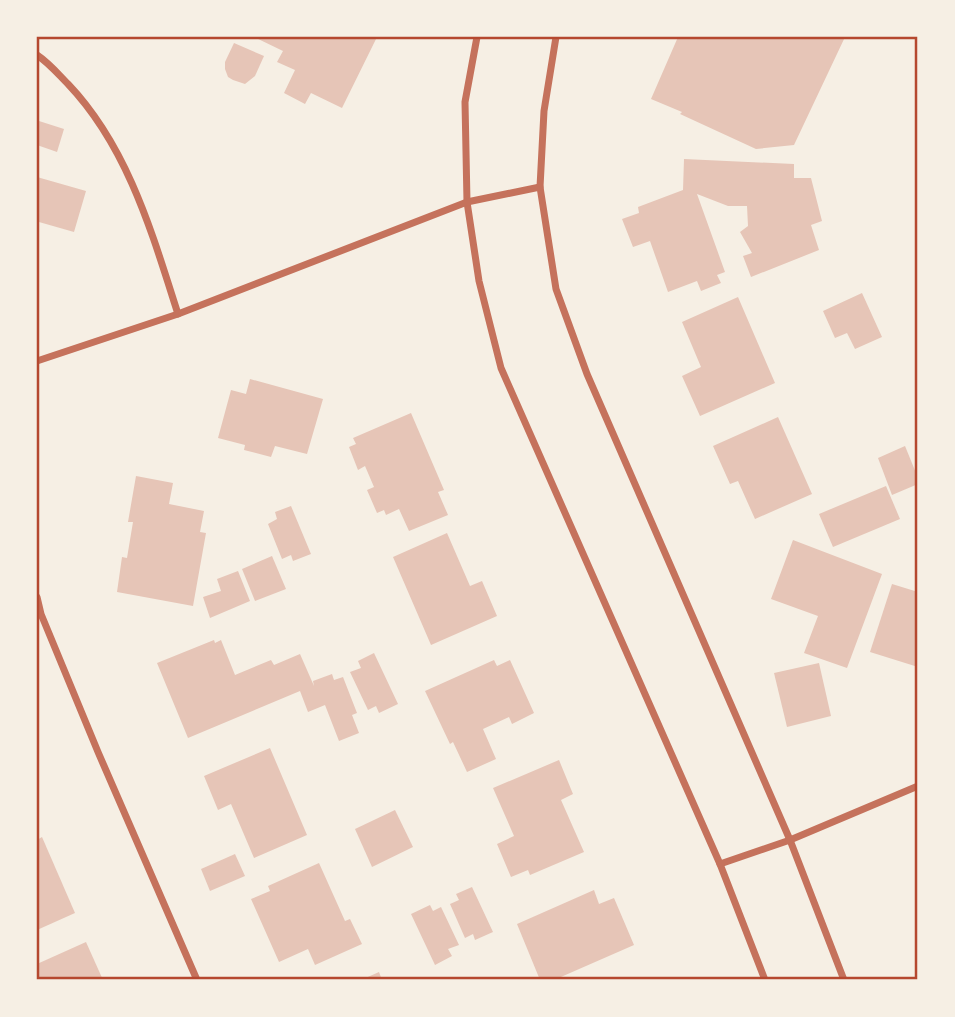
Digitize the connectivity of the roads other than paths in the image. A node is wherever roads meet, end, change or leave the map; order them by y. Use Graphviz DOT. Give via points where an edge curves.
graph roads {
  1 [pos="477,37"];
  2 [pos="556,37"];
  3 [pos="37,55"];
  4 [pos="540,187"];
  5 [pos="467,202"];
  6 [pos="178,314"];
  7 [pos="37,361"];
  8 [pos="37,597"];
  9 [pos="918,786"];
  10 [pos="790,840"];
  11 [pos="720,864"];
  12 [pos="197,980"];
  13 [pos="765,980"];
  14 [pos="844,980"];
  1 -- 5 [label="street" via="465,102"];
  2 -- 4 [label="street" via="544,111"];
  3 -- 6 [label="street" via="81,98 112,141 148,222"];
  4 -- 5 [label="street"];
  4 -- 10 [label="street" via="556,289 587,374"];
  5 -- 6 [label="street"];
  5 -- 11 [label="street" via="479,281 500,368"];
  6 -- 7 [label="street"];
  8 -- 12 [label="street"];
  9 -- 10 [label="street"];
  10 -- 11 [label="street"];
  10 -- 14 [label="street"];
  11 -- 13 [label="street"];
}
